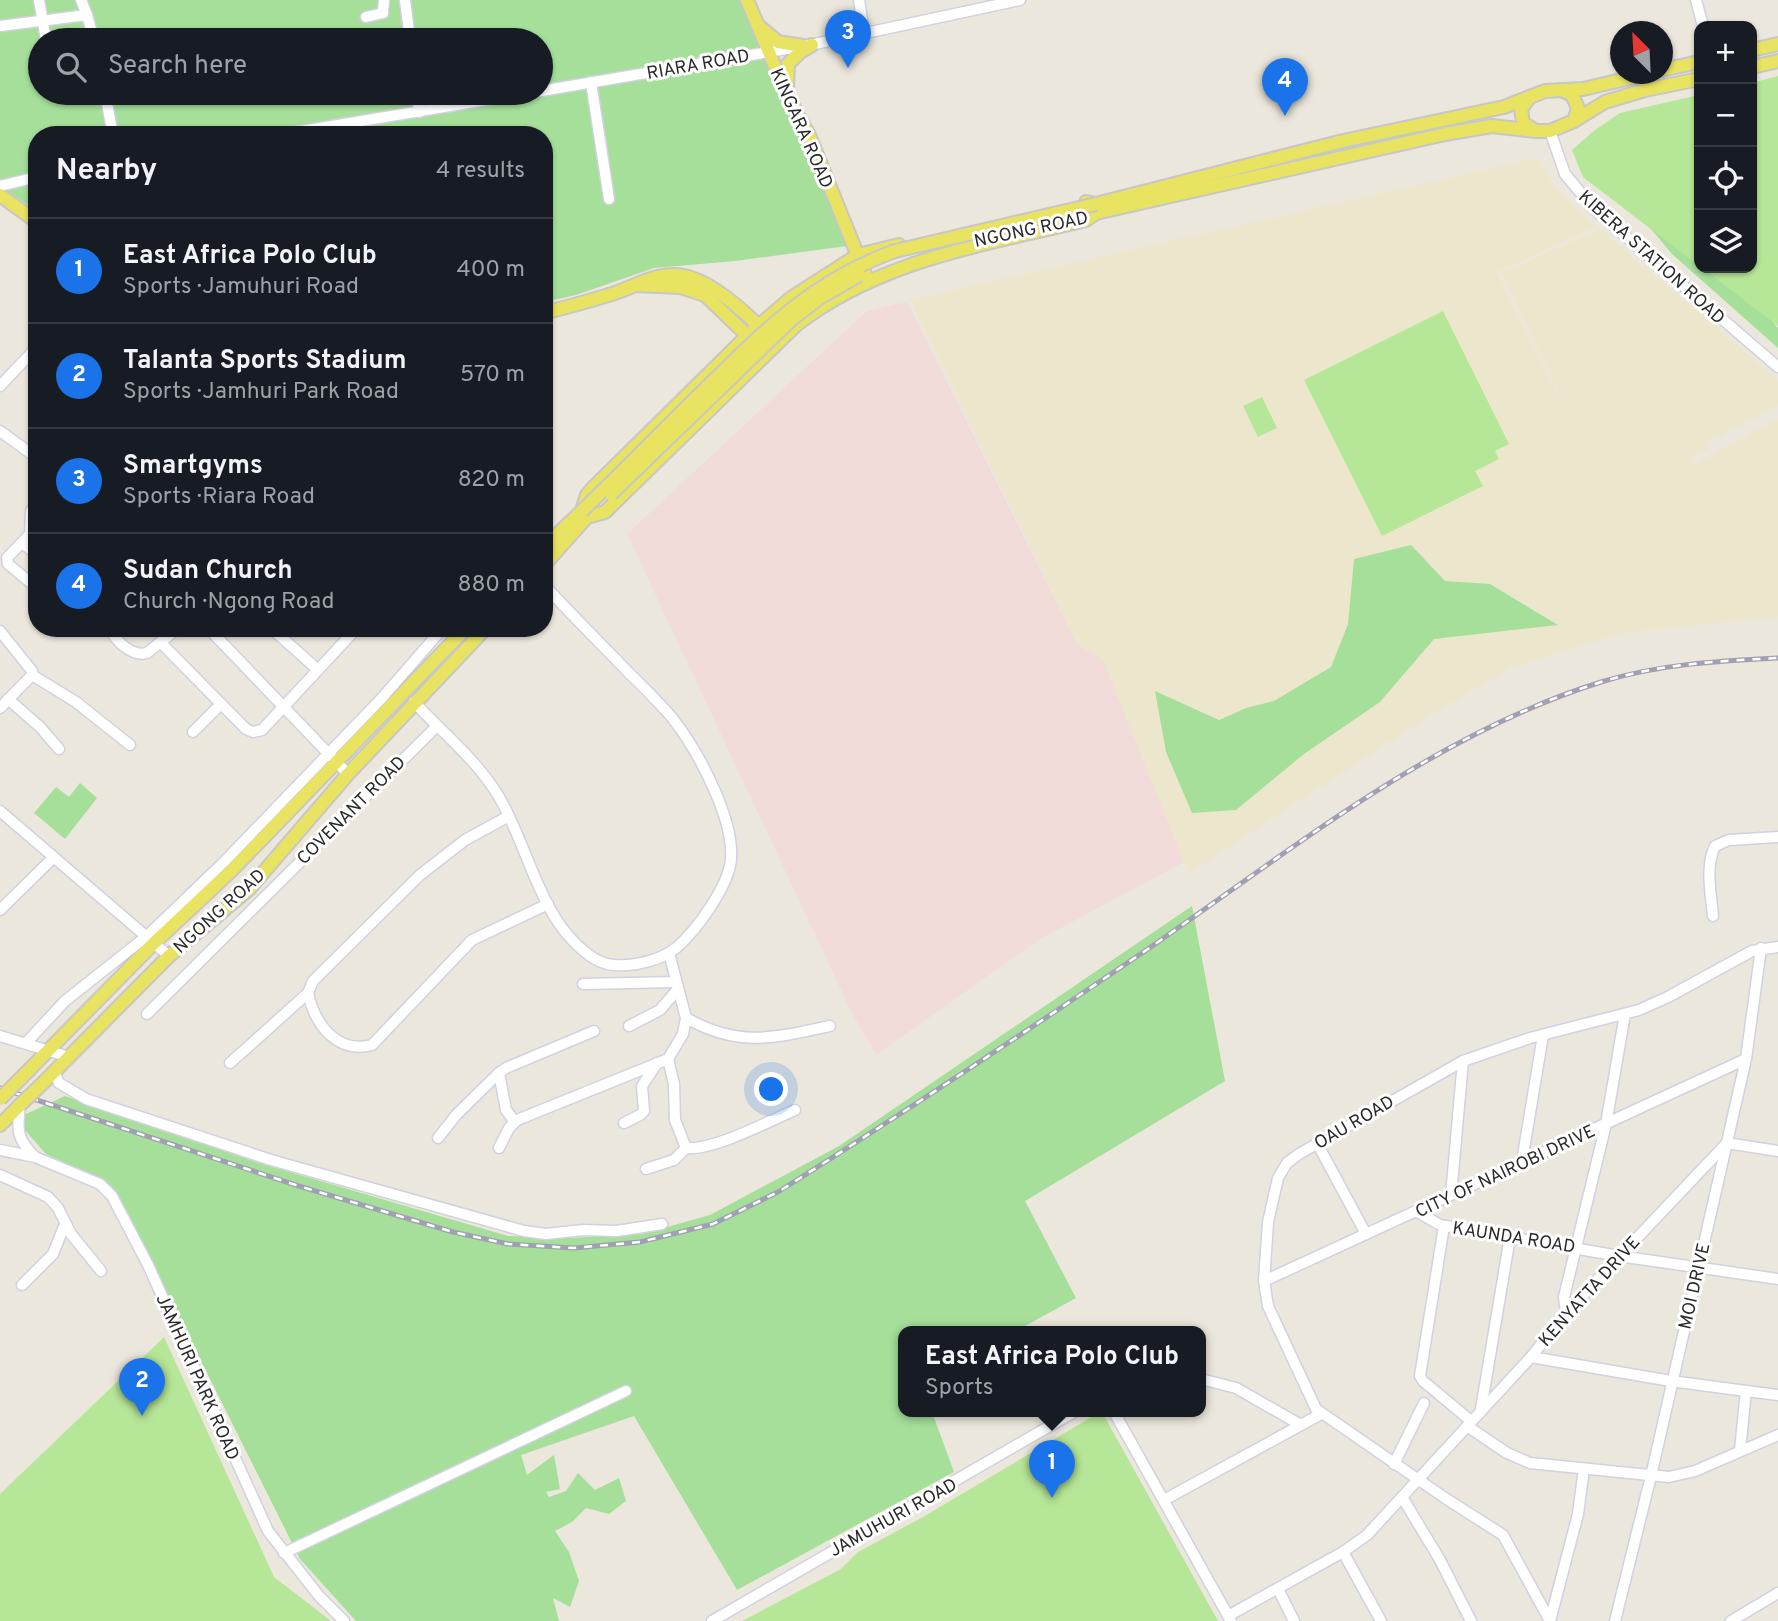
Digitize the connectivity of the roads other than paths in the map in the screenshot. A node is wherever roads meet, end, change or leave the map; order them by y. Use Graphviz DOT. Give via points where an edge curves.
graph roads {
  1 [pos="39,0"];
  2 [pos="81,0"];
  3 [pos="747,0"];
  4 [pos="859,0"];
  5 [pos="1020,0"];
  6 [pos="1696,0"];
  7 [pos="385,3"];
  8 [pos="405,3"];
  9 [pos="88,15"];
  10 [pos="366,17"];
  11 [pos="42,21"];
  12 [pos="1702,21"];
  13 [pos="757,24"];
  14 [pos="0,26"];
  15 [pos="43,28"];
  16 [pos="91,28"];
  17 [pos="408,28"];
  18 [pos="864,32"];
  19 [pos="1778,44"];
  20 [pos="808,45"];
  21 [pos="1757,49"];
  22 [pos="768,52"];
  23 [pos="1778,61"];
  24 [pos="1694,63"];
  25 [pos="1757,66"];
  26 [pos="1673,68"];
  27 [pos="1694,80"];
  28 [pos="591,82"];
  29 [pos="1610,83"];
  30 [pos="553,89"];
  31 [pos="1562,89"];
  32 [pos="787,95"];
  33 [pos="1530,98"];
  34 [pos="107,105"];
  35 [pos="418,105"];
  36 [pos="459,105"];
  37 [pos="419,112"];
  38 [pos="1574,121"];
  39 [pos="111,126"];
  40 [pos="333,126"];
  41 [pos="1536,131"];
  42 [pos="1550,131"];
  43 [pos="28,179"];
  44 [pos="0,186"];
  45 [pos="0,195"];
  46 [pos="609,199"];
  47 [pos="1096,208"];
  48 [pos="28,215"];
  49 [pos="858,255"];
  50 [pos="868,281"];
  51 [pos="635,285"];
  52 [pos="553,310"];
  53 [pos="758,325"];
  54 [pos="748,335"];
  55 [pos="774,341"];
  56 [pos="763,351"];
  57 [pos="28,356"];
  58 [pos="1778,367"];
  59 [pos="0,386"];
  60 [pos="0,431"];
  61 [pos="648,435"];
  62 [pos="28,451"];
  63 [pos="666,453"];
  64 [pos="584,514"];
  65 [pos="28,536"];
  66 [pos="553,540"];
  67 [pos="23,544"];
  68 [pos="28,548"];
  69 [pos="553,554"];
  70 [pos="28,581"];
  71 [pos="553,594"];
  72 [pos="0,631"];
  73 [pos="115,637"];
  74 [pos="168,637"];
  75 [pos="217,637"];
  76 [pos="281,637"];
  77 [pos="347,637"];
  78 [pos="435,637"];
  79 [pos="457,637"];
  80 [pos="477,637"];
  81 [pos="162,643"];
  82 [pos="317,670"];
  83 [pos="32,675"];
  84 [pos="8,699"];
  85 [pos="414,702"];
  86 [pos="221,704"];
  87 [pos="285,707"];
  88 [pos="0,708"];
  89 [pos="437,726"];
  90 [pos="193,732"];
  91 [pos="130,745"];
  92 [pos="59,750"];
  93 [pos="332,758"];
  94 [pos="348,774"];
  95 [pos="0,811"];
  96 [pos="509,816"];
  97 [pos="1778,837"];
  98 [pos="53,858"];
  99 [pos="548,904"];
  100 [pos="0,910"];
  101 [pos="1713,916"];
  102 [pos="151,940"];
  103 [pos="1778,947"];
  104 [pos="1761,948"];
  105 [pos="669,953"];
  106 [pos="169,956"];
  107 [pos="583,985"];
  108 [pos="676,986"];
  109 [pos="308,993"];
  110 [pos="147,1014"];
  111 [pos="1625,1014"];
  112 [pos="686,1018"];
  113 [pos="629,1026"];
  114 [pos="830,1026"];
  115 [pos="594,1031"];
  116 [pos="1543,1035"];
  117 [pos="0,1036"];
  118 [pos="26,1044"];
  119 [pos="50,1051"];
  120 [pos="69,1057"];
  121 [pos="1746,1059"];
  122 [pos="663,1061"];
  123 [pos="1462,1061"];
  124 [pos="229,1063"];
  125 [pos="54,1071"];
  126 [pos="499,1073"];
  127 [pos="0,1099"];
  128 [pos="20,1105"];
  129 [pos="795,1110"];
  130 [pos="515,1122"];
  131 [pos="624,1123"];
  132 [pos="1606,1124"];
  133 [pos="0,1125"];
  134 [pos="438,1138"];
  135 [pos="1317,1143"];
  136 [pos="1727,1143"];
  137 [pos="499,1148"];
  138 [pos="686,1148"];
  139 [pos="0,1150"];
  140 [pos="1778,1151"];
  141 [pos="35,1157"];
  142 [pos="1522,1161"];
  143 [pos="646,1169"];
  144 [pos="0,1175"];
  145 [pos="1451,1195"];
  146 [pos="1416,1211"];
  147 [pos="65,1224"];
  148 [pos="662,1224"];
  149 [pos="1444,1226"];
  150 [pos="1366,1234"];
  151 [pos="1510,1237"];
  152 [pos="1575,1247"];
  153 [pos="1619,1256"];
  154 [pos="1699,1266"];
  155 [pos="101,1271"];
  156 [pos="1778,1279"];
  157 [pos="1264,1281"];
  158 [pos="22,1285"];
  159 [pos="1566,1313"];
  160 [pos="1531,1357"];
  161 [pos="1206,1380"];
  162 [pos="1671,1381"];
  163 [pos="625,1391"];
  164 [pos="1746,1391"];
  165 [pos="1778,1395"];
  166 [pos="1424,1403"];
  167 [pos="1480,1411"];
  168 [pos="1321,1415"];
  169 [pos="1064,1417"];
  170 [pos="1117,1417"];
  171 [pos="1469,1423"];
  172 [pos="1301,1425"];
  173 [pos="1778,1435"];
  174 [pos="1740,1450"];
  175 [pos="1394,1464"];
  176 [pos="1584,1469"];
  177 [pos="1651,1476"];
  178 [pos="1417,1479"];
  179 [pos="1402,1497"];
  180 [pos="1164,1500"];
  181 [pos="1343,1552"];
  182 [pos="284,1553"];
  183 [pos="1278,1589"];
  184 [pos="1778,1593"];
  185 [pos="1230,1619"];
  186 [pos="344,1621"];
  187 [pos="712,1621"];
  188 [pos="1294,1621"];
  189 [pos="1381,1621"];
  190 [pos="1471,1621"];
  191 [pos="1550,1621"];
  192 [pos="1615,1621"];
  193 [pos="1731,1621"];
  1 -- 11 [label="street"];
  2 -- 9 [label="street"];
  3 -- 13 [label="main road, KINGARA ROAD"];
  4 -- 18 [label="street"];
  5 -- 18 [label="street, RIARA ROAD"];
  6 -- 12 [label="street"];
  7 -- 8 [label="street"];
  7 -- 10 [label="street" via="381,15"];
  8 -- 17 [label="street"];
  9 -- 11 [label="street"];
  9 -- 16 [label="street"];
  11 -- 14 [label="street"];
  11 -- 15 [label="street"];
  13 -- 20 [label="main road" via="778,42"];
  13 -- 22 [label="main road, KINGARA ROAD"];
  18 -- 20 [label="street, RIARA ROAD"];
  19 -- 21 [label="main road"];
  20 -- 22 [label="street, RIARA ROAD"];
  20 -- 32 [label="main road" via="788,64"];
  22 -- 28 [label="street, RIARA ROAD"];
  22 -- 32 [label="main road, KINGARA ROAD"];
  23 -- 25 [label="main road"];
  24 -- 26 [label="main road"];
  27 -- 38 [label="main road" via="1605,103"];
  28 -- 30 [label="street, RIARA ROAD"];
  28 -- 46 [label="street"];
  29 -- 31 [label="main road, NGONG ROAD"];
  31 -- 33 [label="main road, NGONG ROAD"];
  31 -- 38 [label="main road" via="1572,95 1578,108"];
  32 -- 49 [label="main road, KINGARA ROAD" via="809,135"];
  33 -- 41 [label="main road" via="1521,109 1523,123"];
  33 -- 47 [label="main road, NGONG ROAD" via="1343,141"];
  34 -- 39 [label="street"];
  35 -- 37 [label="street"];
  36 -- 37 [label="street"];
  37 -- 40 [label="street"];
  38 -- 42 [label="main road"];
  41 -- 42 [label="main road"];
  41 -- 47 [label="main road" via="1492,126 1445,134 1212,188"];
  42 -- 58 [label="street, KIBERA STATION ROAD" via="1565,174 1594,209"];
  43 -- 44 [label="street"];
  45 -- 48 [label="main road"];
  47 -- 49 [label="main road, NGONG ROAD" via="1082,201"];
  47 -- 50 [label="main road, NGONG ROAD" via="1086,220 916,262"];
  47 -- 55 [label="main road, NGONG ROAD, bridge" via="874,267 821,297"];
  47 -- 64 [label="main road, NGONG ROAD, bridge" via="895,251 830,281 760,335"];
  49 -- 50 [label="main road, KINGARA ROAD"];
  49 -- 53 [label="main road, NGONG ROAD"];
  50 -- 55 [label="main road, NGONG ROAD"];
  51 -- 52 [label="main road"];
  51 -- 53 [label="main road" via="660,275 687,276 712,288"];
  51 -- 54 [label="main road" via="680,287 705,295"];
  53 -- 54 [label="main road, NGONG ROAD"];
  53 -- 55 [label="main road"];
  54 -- 56 [label="main road"];
  54 -- 61 [label="main road, NGONG ROAD"];
  55 -- 56 [label="main road, NGONG ROAD, bridge"];
  56 -- 63 [label="main road, NGONG ROAD"];
  56 -- 64 [label="main road, NGONG ROAD, bridge"];
  57 -- 59 [label="street"];
  60 -- 62 [label="street"];
  61 -- 63 [label="main road"];
  61 -- 64 [label="main road, NGONG ROAD" via="587,495"];
  63 -- 64 [label="main road, NGONG ROAD" via="605,512"];
  64 -- 66 [label="main road, NGONG ROAD"];
  64 -- 69 [label="main road, NGONG ROAD"];
  65 -- 67 [label="street"];
  67 -- 68 [label="street"];
  67 -- 70 [label="street" via="8,556 8,564"];
  71 -- 105 [label="street" via="674,720 724,813 730,845 728,876 705,914"];
  72 -- 83 [label="street"];
  73 -- 81 [label="street" via="137,654"];
  74 -- 81 [label="street"];
  75 -- 87 [label="street"];
  76 -- 82 [label="street"];
  77 -- 82 [label="street"];
  78 -- 93 [label="street"];
  79 -- 93 [label="main road, NGONG ROAD"];
  80 -- 85 [label="main road, NGONG ROAD"];
  81 -- 86 [label="street"];
  82 -- 87 [label="street"];
  83 -- 84 [label="street"];
  83 -- 91 [label="street" via="76,702"];
  84 -- 88 [label="street"];
  84 -- 92 [label="street"];
  85 -- 89 [label="street"];
  85 -- 94 [label="main road, NGONG ROAD"];
  86 -- 87 [label="street" via="253,732 262,730"];
  86 -- 90 [label="street"];
  87 -- 93 [label="street"];
  89 -- 96 [label="street" via="484,775"];
  89 -- 110 [label="street, COVENANT ROAD"];
  93 -- 94 [label="street"];
  93 -- 102 [label="main road, NGONG ROAD" via="232,870"];
  94 -- 106 [label="main road, NGONG ROAD" via="249,889"];
  95 -- 98 [label="street"];
  96 -- 99 [label="street"];
  96 -- 109 [label="street" via="465,840 420,875 313,981"];
  97 -- 101 [label="street" via="1729,839 1715,846 1710,858"];
  98 -- 100 [label="street"];
  98 -- 102 [label="street"];
  99 -- 105 [label="street" via="567,934 599,961 643,962"];
  99 -- 109 [label="street" via="472,940 372,1045 353,1048 326,1032"];
  102 -- 106 [label="street"];
  102 -- 118 [label="street" via="65,1000"];
  102 -- 119 [label="main road, NGONG ROAD"];
  103 -- 104 [label="street, OAU ROAD"];
  104 -- 111 [label="street, OAU ROAD"];
  104 -- 121 [label="street, MOI DRIVE"];
  105 -- 108 [label="street"];
  106 -- 120 [label="main road, NGONG ROAD"];
  107 -- 108 [label="street"];
  108 -- 112 [label="street"];
  108 -- 113 [label="street" via="660,1010"];
  109 -- 124 [label="street"];
  111 -- 116 [label="street, OAU ROAD"];
  111 -- 132 [label="street"];
  112 -- 114 [label="street" via="713,1032 745,1039"];
  112 -- 122 [label="street" via="683,1034"];
  115 -- 126 [label="street"];
  116 -- 123 [label="street, OAU ROAD"];
  116 -- 142 [label="street"];
  117 -- 118 [label="street"];
  118 -- 119 [label="street"];
  119 -- 120 [label="street"];
  119 -- 127 [label="main road, NGONG ROAD, bridge"];
  120 -- 125 [label="main road, NGONG ROAD"];
  121 -- 132 [label="street, CITY OF NAIROBI DRIVE"];
  121 -- 136 [label="street, MOI DRIVE"];
  122 -- 130 [label="street"];
  122 -- 131 [label="street" via="642,1086 643,1111"];
  122 -- 138 [label="street" via="674,1084 675,1120"];
  123 -- 135 [label="street, OAU ROAD"];
  123 -- 145 [label="street"];
  125 -- 128 [label="main road, NGONG ROAD, bridge"];
  125 -- 148 [label="street" via="59,1083 86,1099 271,1160 524,1231 617,1231"];
  126 -- 130 [label="street" via="506,1110"];
  126 -- 134 [label="street"];
  128 -- 133 [label="main road, NGONG ROAD"];
  128 -- 141 [label="street" via="19,1137"];
  129 -- 138 [label="street" via="716,1143"];
  130 -- 137 [label="street"];
  132 -- 142 [label="street, CITY OF NAIROBI DRIVE"];
  132 -- 152 [label="street"];
  135 -- 150 [label="street"];
  135 -- 157 [label="street, OAU ROAD" via="1292,1158 1278,1178 1265,1240"];
  136 -- 140 [label="street"];
  136 -- 153 [label="street, KENYATTA DRIVE"];
  136 -- 154 [label="street, MOI DRIVE"];
  138 -- 143 [label="street" via="674,1160"];
  139 -- 141 [label="street, JAMHURI PARK ROAD"];
  141 -- 182 [label="street, JAMHURI PARK ROAD" via="100,1184 116,1202 259,1514"];
  142 -- 145 [label="street, CITY OF NAIROBI DRIVE"];
  144 -- 147 [label="street" via="48,1196"];
  145 -- 146 [label="street, CITY OF NAIROBI DRIVE"];
  146 -- 149 [label="street, KAUNDA ROAD"];
  146 -- 150 [label="street, CITY OF NAIROBI DRIVE"];
  147 -- 155 [label="street"];
  147 -- 158 [label="street" via="52,1254"];
  149 -- 151 [label="street, KAUNDA ROAD"];
  149 -- 171 [label="street" via="1420,1376"];
  150 -- 157 [label="street, CITY OF NAIROBI DRIVE"];
  151 -- 152 [label="street, KAUNDA ROAD"];
  151 -- 167 [label="street"];
  152 -- 153 [label="street, KAUNDA ROAD"];
  152 -- 159 [label="street" via="1564,1297"];
  153 -- 154 [label="street, KAUNDA ROAD"];
  153 -- 159 [label="street, KENYATTA DRIVE"];
  154 -- 156 [label="street, KAUNDA ROAD"];
  154 -- 162 [label="street, MOI DRIVE"];
  157 -- 168 [label="street, OAU ROAD" via="1272,1314"];
  159 -- 160 [label="street, KENYATTA DRIVE"];
  160 -- 162 [label="street"];
  160 -- 167 [label="street, KENYATTA DRIVE"];
  161 -- 172 [label="street" via="1236,1388"];
  162 -- 164 [label="street"];
  162 -- 177 [label="street, MOI DRIVE"];
  163 -- 182 [label="street"];
  164 -- 165 [label="street"];
  164 -- 174 [label="street"];
  166 -- 175 [label="street"];
  167 -- 171 [label="street, KENYATTA DRIVE"];
  168 -- 172 [label="street"];
  168 -- 175 [label="street, OAU ROAD"];
  169 -- 187 [label="street, JAMUHURI ROAD"];
  170 -- 180 [label="street"];
  171 -- 176 [label="street" via="1507,1453 1530,1462"];
  171 -- 178 [label="street, KENYATTA DRIVE"];
  172 -- 180 [label="street"];
  173 -- 174 [label="street"];
  174 -- 177 [label="street" via="1677,1476"];
  175 -- 178 [label="street, OAU ROAD"];
  176 -- 177 [label="street"];
  176 -- 191 [label="street" via="1578,1514"];
  177 -- 192 [label="street, MOI DRIVE"];
  178 -- 179 [label="street, KENYATTA DRIVE"];
  178 -- 191 [label="street" via="1500,1533"];
  179 -- 181 [label="street, KENYATTA DRIVE" via="1367,1535"];
  179 -- 190 [label="street"];
  180 -- 185 [label="street"];
  181 -- 183 [label="street, KENYATTA DRIVE"];
  181 -- 189 [label="street"];
  182 -- 186 [label="street, JAMHURI PARK ROAD"];
  183 -- 185 [label="street, KENYATTA DRIVE"];
  183 -- 188 [label="street"];
  184 -- 193 [label="street"];
}
